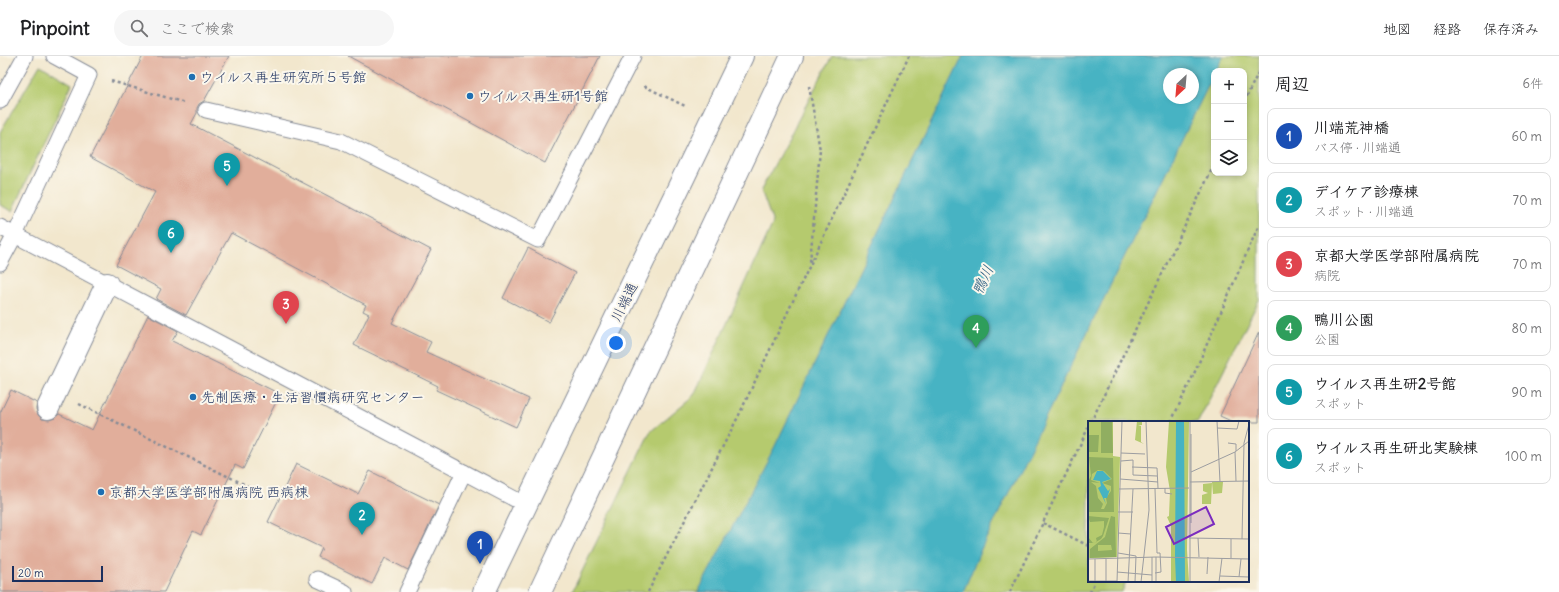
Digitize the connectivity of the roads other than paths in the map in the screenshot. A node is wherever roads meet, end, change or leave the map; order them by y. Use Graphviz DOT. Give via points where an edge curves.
graph roads {
  1 [pos="25,56"];
  2 [pos="54,56"];
  3 [pos="632,56"];
  4 [pos="742,56"];
  5 [pos="792,56"];
  6 [pos="0,101"];
  7 [pos="206,110"];
  8 [pos="0,227"];
  9 [pos="15,235"];
  10 [pos="0,263"];
  11 [pos="107,284"];
  12 [pos="52,400"];
  13 [pos="464,472"];
  14 [pos="526,505"];
  15 [pos="317,579"];
  16 [pos="345,592"];
  17 [pos="407,592"];
  18 [pos="484,592"];
  19 [pos="540,592"];
  1 -- 6 [label="lane"];
  2 -- 9 [label="lane" via="89,75"];
  3 -- 7 [label="lane" via="538,240 341,141"];
  4 -- 14 [label="street, 川端通"];
  5 -- 19 [label="street"];
  8 -- 9 [label="lane"];
  9 -- 10 [label="lane"];
  9 -- 11 [label="lane"];
  11 -- 12 [label="street"];
  11 -- 13 [label="lane"];
  13 -- 14 [label="lane"];
  13 -- 17 [label="lane"];
  14 -- 18 [label="street, 川端通"];
  15 -- 16 [label="lane"];
}
